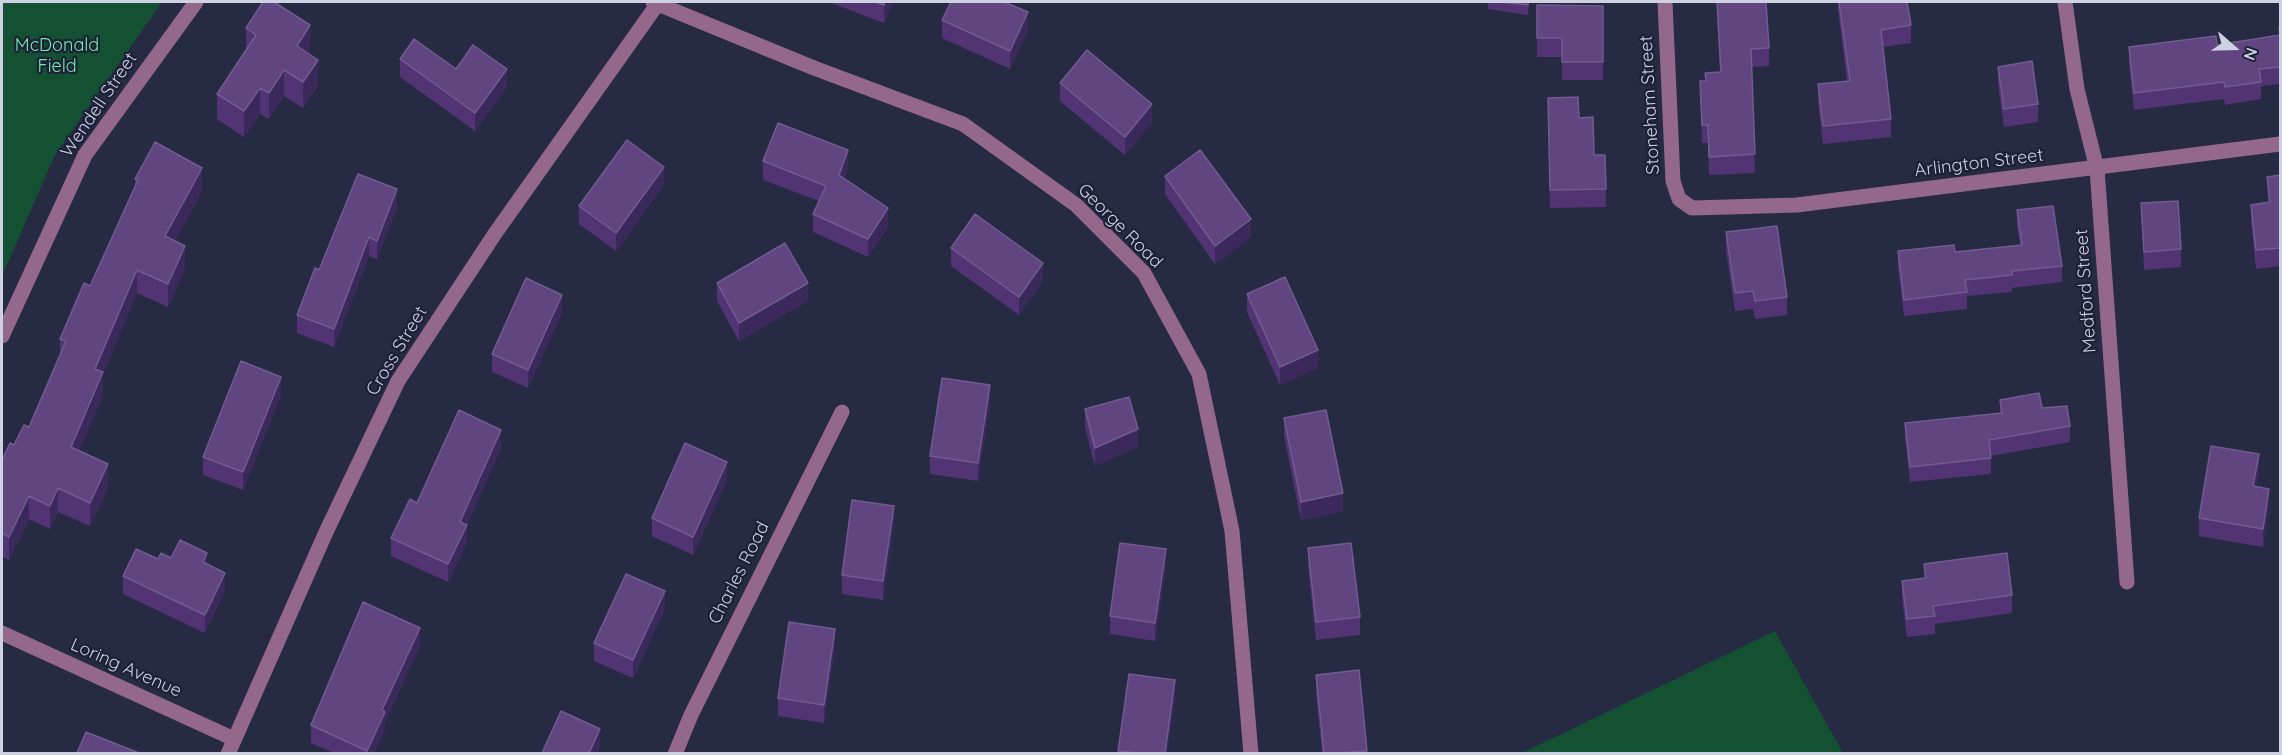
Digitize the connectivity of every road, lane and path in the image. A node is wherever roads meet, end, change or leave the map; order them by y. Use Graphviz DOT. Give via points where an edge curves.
graph roads {
  1 [pos="196,2"];
  2 [pos="657,2"];
  3 [pos="1665,2"];
  4 [pos="2065,2"];
  5 [pos="2280,144"];
  6 [pos="2097,169"];
  7 [pos="1683,204"];
  8 [pos="2,336"];
  9 [pos="842,412"];
  10 [pos="2127,582"];
  11 [pos="2,633"];
  12 [pos="234,739"];
  13 [pos="228,753"];
  14 [pos="675,753"];
  15 [pos="1251,753"];
  1 -- 8 [label="street, Wendell Street" via="85,155"];
  2 -- 12 [label="street, Cross Street" via="494,235 398,381"];
  2 -- 15 [label="street, George Road" via="814,68 963,124 1076,205 1144,273 1199,374 1232,531"];
  3 -- 7 [label="street, Stoneham Street" via="1673,181"];
  4 -- 6 [label="street, Medford Street" via="2080,105"];
  5 -- 6 [label="street, Arlington Street"];
  6 -- 7 [label="street, Arlington Street" via="1791,206 1706,210"];
  6 -- 10 [label="street, Medford Street"];
  9 -- 14 [label="street, Charles Road"];
  11 -- 12 [label="street, Loring Avenue"];
  12 -- 13 [label="street, Cross Street"];
}
